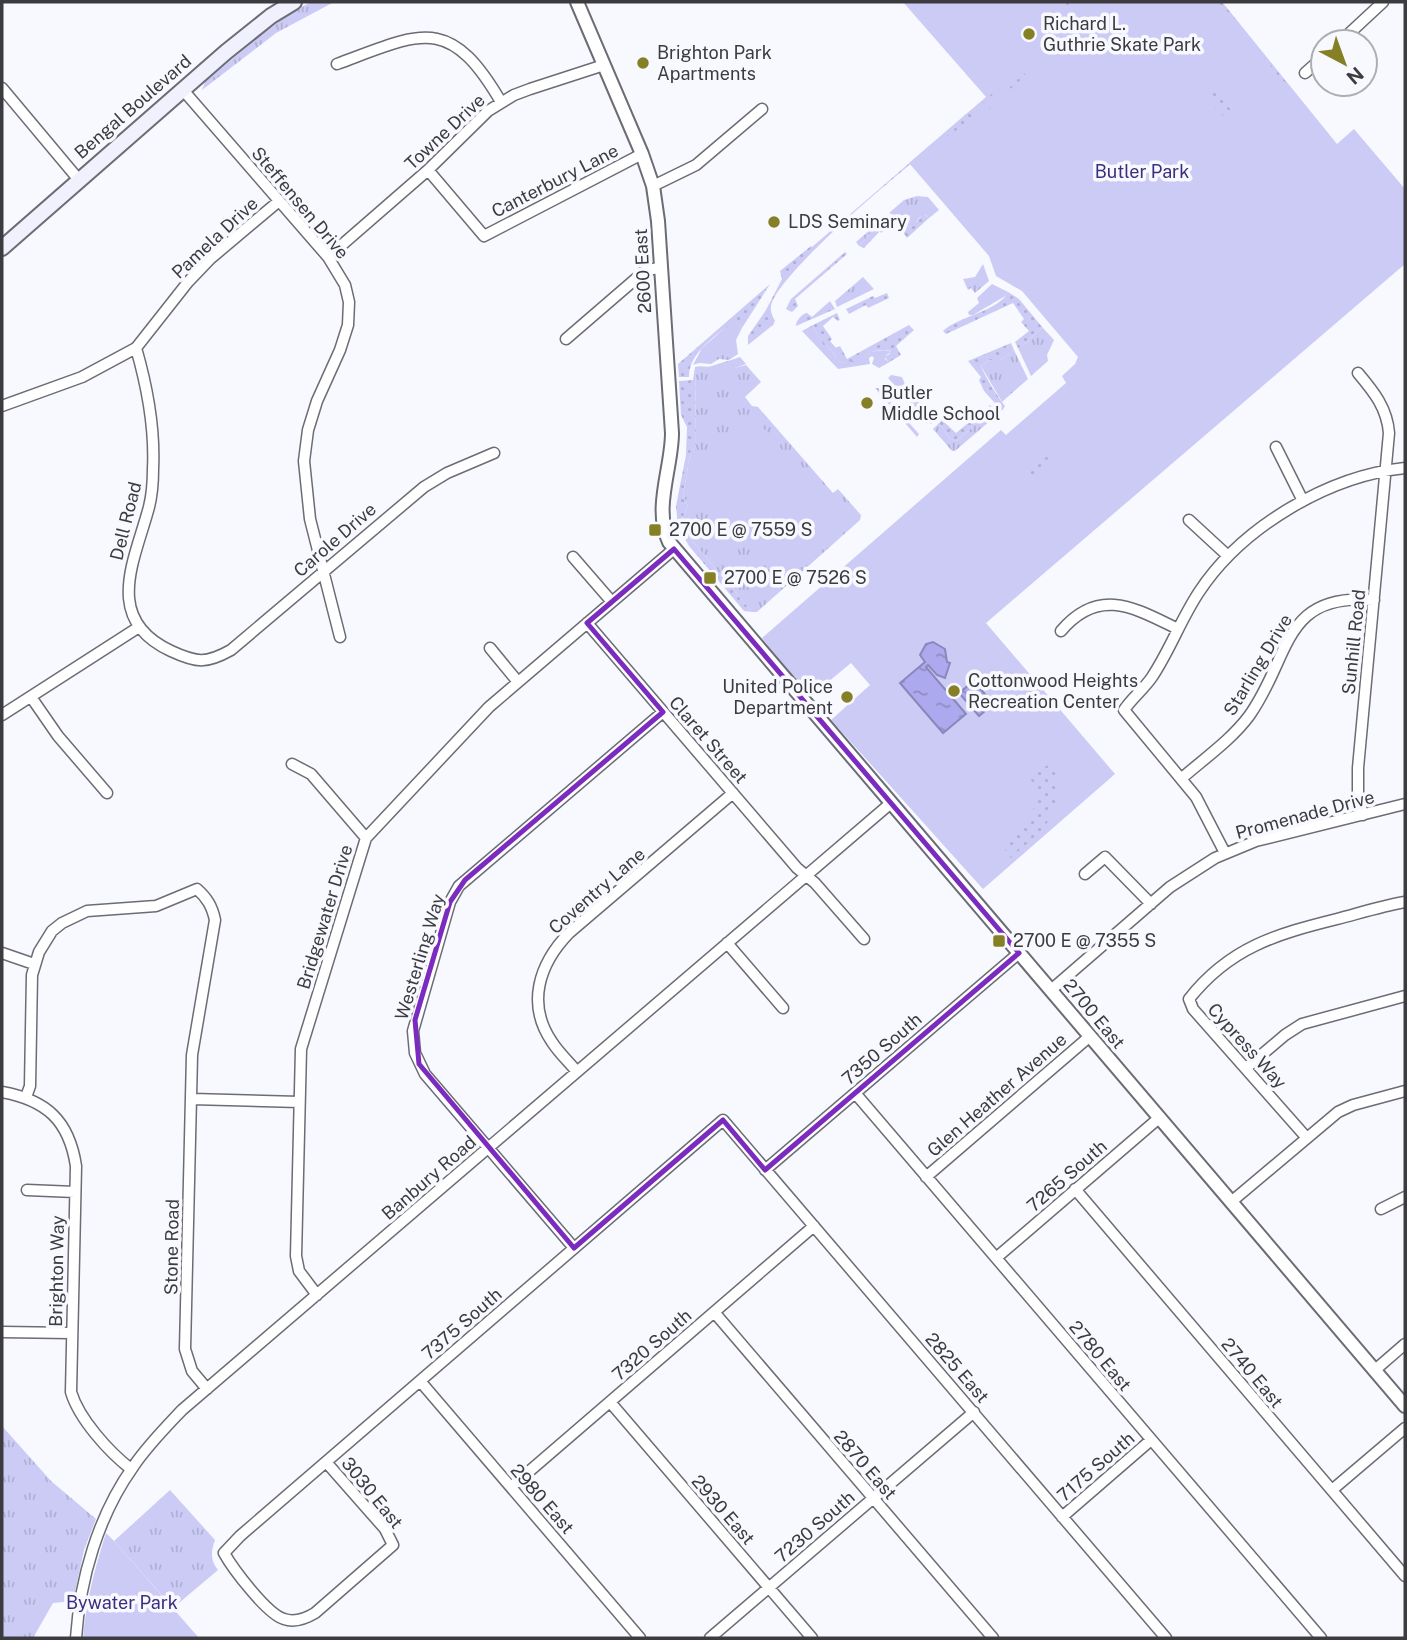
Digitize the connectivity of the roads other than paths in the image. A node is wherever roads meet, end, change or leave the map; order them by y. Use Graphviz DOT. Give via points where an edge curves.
graph roads {
  1 [pos="578,2"];
  2 [pos="1383,2"];
  3 [pos="287,3"];
  4 [pos="1355,28"];
  5 [pos="337,64"];
  6 [pos="604,65"];
  7 [pos="1309,69"];
  8 [pos="1305,73"];
  9 [pos="2,88"];
  10 [pos="183,90"];
  11 [pos="501,102"];
  12 [pos="762,109"];
  13 [pos="642,154"];
  14 [pos="428,170"];
  15 [pos="79,180"];
  16 [pos="653,186"];
  17 [pos="279,201"];
  18 [pos="2,248"];
  19 [pos="328,257"];
  20 [pos="660,268"];
  21 [pos="566,339"];
  22 [pos="136,348"];
  23 [pos="1358,373"];
  24 [pos="2,407"];
  25 [pos="1276,447"];
  26 [pos="494,453"];
  27 [pos="1405,468"];
  28 [pos="1386,471"];
  29 [pos="1303,501"];
  30 [pos="1189,520"];
  31 [pos="674,549"];
  32 [pos="1228,556"];
  33 [pos="573,557"];
  34 [pos="324,571"];
  35 [pos="1374,600"];
  36 [pos="611,602"];
  37 [pos="587,623"];
  38 [pos="139,627"];
  39 [pos="1178,629"];
  40 [pos="1061,631"];
  41 [pos="340,637"];
  42 [pos="490,648"];
  43 [pos="518,682"];
  44 [pos="31,697"];
  45 [pos="663,712"];
  46 [pos="2,715"];
  47 [pos="292,764"];
  48 [pos="1182,778"];
  49 [pos="107,793"];
  50 [pos="733,793"];
  51 [pos="891,803"];
  52 [pos="1405,804"];
  53 [pos="1363,815"];
  54 [pos="366,838"];
  55 [pos="1225,853"];
  56 [pos="1085,874"];
  57 [pos="806,876"];
  58 [pos="1405,902"];
  59 [pos="1151,904"];
  60 [pos="864,939"];
  61 [pos="727,943"];
  62 [pos="2,953"];
  63 [pos="1019,953"];
  64 [pos="34,964"];
  65 [pos="1051,990"];
  66 [pos="1405,996"];
  67 [pos="783,1008"];
  68 [pos="1089,1037"];
  69 [pos="1246,1068"];
  70 [pos="577,1072"];
  71 [pos="1405,1091"];
  72 [pos="2,1092"];
  73 [pos="855,1093"];
  74 [pos="26,1097"];
  75 [pos="192,1099"];
  76 [pos="299,1102"];
  77 [pos="1159,1118"];
  78 [pos="723,1120"];
  79 [pos="1306,1137"];
  80 [pos="488,1149"];
  81 [pos="765,1170"];
  82 [pos="926,1177"];
  83 [pos="1076,1189"];
  84 [pos="27,1190"];
  85 [pos="75,1192"];
  86 [pos="1405,1197"];
  87 [pos="1231,1202"];
  88 [pos="1381,1209"];
  89 [pos="814,1226"];
  90 [pos="574,1248"];
  91 [pos="996,1258"];
  92 [pos="317,1295"];
  93 [pos="714,1312"];
  94 [pos="2,1332"];
  95 [pos="71,1333"];
  96 [pos="1405,1344"];
  97 [pos="1375,1370"];
  98 [pos="420,1381"];
  99 [pos="207,1389"];
  100 [pos="610,1402"];
  101 [pos="1405,1406"];
  102 [pos="974,1412"];
  103 [pos="1405,1428"];
  104 [pos="1151,1440"];
  105 [pos="326,1462"];
  106 [pos="131,1469"];
  107 [pos="512,1487"];
  108 [pos="1332,1490"];
  109 [pos="873,1498"];
  110 [pos="1062,1517"];
  111 [pos="1405,1576"];
  112 [pos="769,1588"];
  113 [pos="296,1621"];
  114 [pos="76,1638"];
  115 [pos="640,1638"];
  116 [pos="710,1638"];
  117 [pos="812,1638"];
  118 [pos="993,1638"];
  119 [pos="1166,1638"];
  120 [pos="1321,1638"];
  1 -- 6 [label="street, 2600 East"];
  2 -- 4 [label="street"];
  3 -- 10 [label="main road, Bengal Boulevard"];
  5 -- 11 [label="street" via="406,39 428,37 470,56"];
  6 -- 11 [label="street, Towne Drive"];
  6 -- 13 [label="street, 2600 East"];
  7 -- 8 [label="street"];
  9 -- 15 [label="street"];
  10 -- 15 [label="main road, Bengal Boulevard"];
  10 -- 17 [label="street, Steffensen Drive"];
  11 -- 14 [label="street, Towne Drive"];
  12 -- 16 [label="street" via="695,165"];
  13 -- 14 [label="street, Canterbury Lane" via="484,236"];
  13 -- 16 [label="street, 2600 East"];
  14 -- 19 [label="street, Towne Drive"];
  15 -- 18 [label="main road, Bengal Boulevard"];
  16 -- 20 [label="street, 2600 East"];
  17 -- 19 [label="street, Steffensen Drive"];
  17 -- 22 [label="street, Pamela Drive" via="188,282"];
  19 -- 34 [label="street, Steffensen Drive" via="345,285 349,302 348,324 317,401 304,461 310,519"];
  20 -- 21 [label="street" via="646,270"];
  20 -- 31 [label="street, 2600 East" via="672,433 662,515"];
  22 -- 24 [label="street, Pamela Drive" via="82,377"];
  22 -- 38 [label="street, Dell Road" via="144,373 153,444 150,503 130,567 128,589"];
  23 -- 28 [label="street, Sunhill Road" via="1385,412 1389,433"];
  25 -- 29 [label="street"];
  26 -- 34 [label="street, Carole Drive" via="424,486"];
  27 -- 28 [label="street"];
  28 -- 29 [label="street"];
  28 -- 35 [label="street, Sunhill Road"];
  29 -- 32 [label="street" via="1262,525"];
  30 -- 32 [label="street"];
  31 -- 36 [label="street, Bridgewater Drive"];
  31 -- 51 [label="street, 2700 East"];
  32 -- 39 [label="street"];
  33 -- 36 [label="street"];
  34 -- 38 [label="street, Carole Drive" via="231,650 203,662 163,648"];
  34 -- 41 [label="street, Steffensen Drive"];
  35 -- 48 [label="street, Starling Drive" via="1333,600 1308,614 1248,717"];
  35 -- 53 [label="street, Sunhill Road" via="1357,768"];
  36 -- 37 [label="street, Bridgewater Drive"];
  37 -- 43 [label="street, Bridgewater Drive"];
  37 -- 45 [label="street, Claret Street"];
  38 -- 44 [label="street"];
  39 -- 40 [label="street" via="1137,608 1105,604 1081,612"];
  39 -- 48 [label="street" via="1151,680 1124,710"];
  42 -- 43 [label="street"];
  43 -- 54 [label="street, Bridgewater Drive" via="469,727"];
  44 -- 46 [label="street"];
  44 -- 49 [label="street"];
  45 -- 50 [label="street, Claret Street"];
  45 -- 80 [label="street, Westerling Way" via="465,880 450,902 415,1020 413,1042 425,1074"];
  47 -- 54 [label="street" via="311,774"];
  48 -- 55 [label="street"];
  50 -- 57 [label="street, Claret Street"];
  50 -- 70 [label="street, Coventry Lane" via="569,933 550,955 538,996 542,1020 552,1042"];
  51 -- 57 [label="street, Banbury Road"];
  51 -- 63 [label="street, 2700 East"];
  52 -- 53 [label="street, Promenade Drive"];
  53 -- 55 [label="street, Promenade Drive"];
  54 -- 76 [label="street, Bridgewater Drive" via="303,1040"];
  55 -- 59 [label="street, Promenade Drive" via="1182,878"];
  56 -- 59 [label="street" via="1105,857"];
  57 -- 60 [label="street, Claret Street"];
  57 -- 61 [label="street, Banbury Road"];
  58 -- 69 [label="street, Cypress Way" via="1270,937 1198,988 1189,999 1193,1009"];
  59 -- 65 [label="street, Promenade Drive"];
  61 -- 67 [label="street"];
  61 -- 70 [label="street, Banbury Road"];
  62 -- 64 [label="street"];
  63 -- 65 [label="street, 2700 East"];
  63 -- 73 [label="street, 7350 South"];
  64 -- 74 [label="street"];
  64 -- 75 [label="street, Stone Road" via="44,941 74,916 103,908 156,906 197,889 212,906 215,933 194,1041"];
  65 -- 68 [label="street, 2700 East"];
  66 -- 69 [label="street" via="1302,1024"];
  68 -- 77 [label="street, 2700 East"];
  68 -- 82 [label="street, Glen Heather Avenue"];
  69 -- 79 [label="street, Cypress Way"];
  70 -- 80 [label="street, Banbury Road"];
  71 -- 79 [label="street" via="1345,1108"];
  72 -- 74 [label="street, Brighton Way"];
  73 -- 81 [label="street, 7350 South"];
  73 -- 82 [label="street, 2780 East"];
  74 -- 85 [label="street, Brighton Way" via="48,1110 66,1130 76,1166"];
  75 -- 76 [label="street"];
  75 -- 99 [label="street, Stone Road" via="185,1349 192,1371"];
  76 -- 92 [label="street, Bridgewater Drive" via="297,1264"];
  77 -- 83 [label="street, 7265 South"];
  77 -- 87 [label="street, 2700 East"];
  78 -- 81 [label="street, 2825 East"];
  78 -- 90 [label="street, 7375 South"];
  79 -- 87 [label="street"];
  80 -- 90 [label="street, Westerling Way"];
  80 -- 92 [label="street, Banbury Road"];
  81 -- 89 [label="street, 2825 East"];
  82 -- 91 [label="street, 2780 East"];
  83 -- 91 [label="street, 7265 South"];
  83 -- 108 [label="street, 2740 East"];
  84 -- 85 [label="street"];
  85 -- 95 [label="street, Brighton Way"];
  86 -- 88 [label="street"];
  87 -- 97 [label="street, 2700 East"];
  89 -- 93 [label="street, 7320 South"];
  89 -- 102 [label="street, 2825 East"];
  90 -- 98 [label="street, 7375 South"];
  91 -- 104 [label="street, 2780 East"];
  92 -- 99 [label="street, Banbury Road"];
  93 -- 100 [label="street, 7320 South"];
  93 -- 109 [label="street, 2870 East"];
  94 -- 95 [label="street"];
  95 -- 106 [label="street, Brighton Way" via="74,1402"];
  96 -- 97 [label="street"];
  97 -- 101 [label="street, 2700 East"];
  98 -- 105 [label="street, 7375 South"];
  98 -- 107 [label="street, 2980 East"];
  99 -- 106 [label="street, Banbury Road" via="159,1434"];
  100 -- 107 [label="street, 7320 South"];
  100 -- 112 [label="street, 2930 East"];
  102 -- 109 [label="street, 7230 South"];
  102 -- 110 [label="street, 2825 East"];
  103 -- 108 [label="street"];
  104 -- 110 [label="street, 7175 South"];
  104 -- 120 [label="street, 2780 East"];
  105 -- 113 [label="street, 3030 East" via="385,1529 393,1545 315,1613"];
  105 -- 113 [label="street, 7375 South" via="225,1553 273,1613"];
  106 -- 114 [label="street, Banbury Road" via="105,1517 90,1559"];
  107 -- 115 [label="street, 2980 East"];
  108 -- 111 [label="street, 2740 East"];
  109 -- 112 [label="street, 7230 South"];
  109 -- 118 [label="street, 2870 East"];
  110 -- 119 [label="street, 2825 East"];
  112 -- 116 [label="street, 7230 South"];
  112 -- 117 [label="street, 2930 East"];
}
